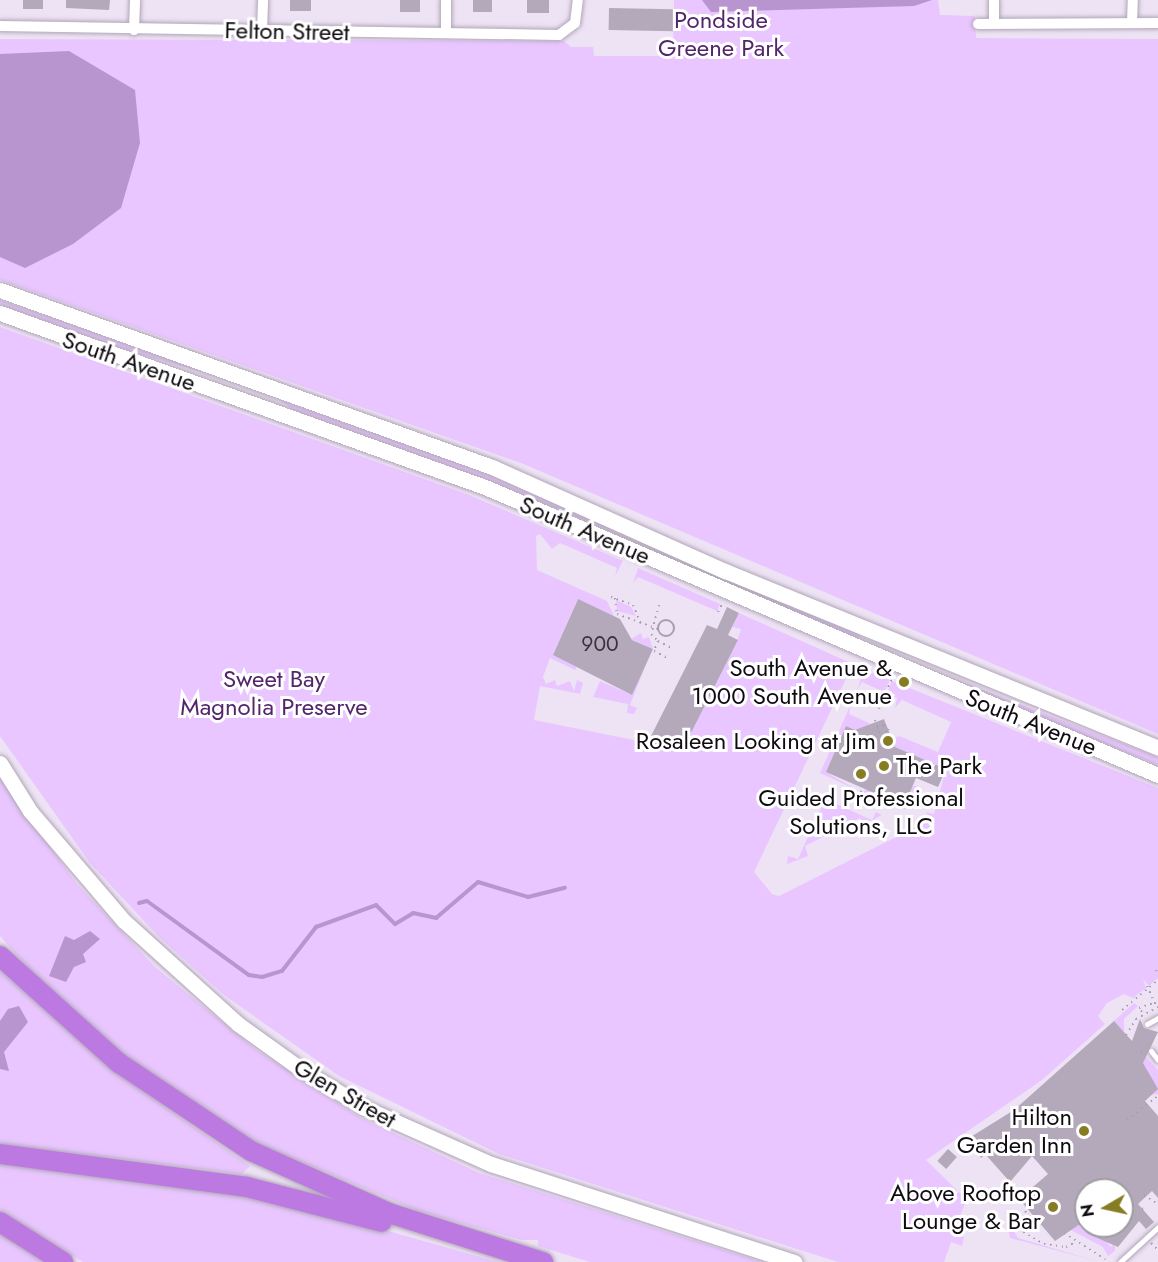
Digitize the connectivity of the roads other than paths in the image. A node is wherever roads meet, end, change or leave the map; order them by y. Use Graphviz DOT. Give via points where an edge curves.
graph roads {
  1 [pos="135,0"];
  2 [pos="263,0"];
  3 [pos="446,0"];
  4 [pos="578,0"];
  5 [pos="994,0"];
  6 [pos="1133,0"];
  7 [pos="994,21"];
  8 [pos="1132,22"];
  9 [pos="1158,23"];
  10 [pos="978,24"];
  11 [pos="0,26"];
  12 [pos="134,30"];
  13 [pos="262,31"];
  14 [pos="446,33"];
  15 [pos="0,290"];
  16 [pos="0,314"];
  17 [pos="1158,748"];
  18 [pos="0,763"];
  19 [pos="1158,775"];
  20 [pos="0,956"];
  21 [pos="1158,1018"];
  22 [pos="1146,1021"];
  23 [pos="1151,1052"];
  24 [pos="1158,1060"];
  25 [pos="0,1154"];
  26 [pos="0,1222"];
  27 [pos="1158,1227"];
  28 [pos="63,1262"];
  29 [pos="511,1262"];
  30 [pos="543,1262"];
  31 [pos="795,1262"];
  32 [pos="1120,1262"];
  1 -- 12 [label="street"];
  2 -- 13 [label="street"];
  3 -- 14 [label="street"];
  4 -- 14 [label="street, Felton Street" via="572,28 559,35"];
  5 -- 7 [label="street"];
  6 -- 8 [label="street"];
  7 -- 8 [label="street"];
  7 -- 10 [label="street"];
  8 -- 9 [label="street"];
  11 -- 12 [label="street, Felton Street"];
  12 -- 13 [label="street, Felton Street"];
  13 -- 14 [label="street, Felton Street"];
  15 -- 17 [label="street, South Avenue" via="492,466 725,571"];
  16 -- 19 [label="street, South Avenue" via="485,487"];
  18 -- 31 [label="street, Glen Street" via="30,811 124,921 238,1024 302,1070 365,1108 491,1164"];
  20 -- 30 [label="highway" via="119,1063 251,1151 389,1213"];
  21 -- 22 [label="lane"];
  23 -- 24 [label="lane"];
  25 -- 29 [label="highway" via="129,1167 275,1192"];
  26 -- 28 [label="highway"];
  27 -- 32 [label="lane"];
}
